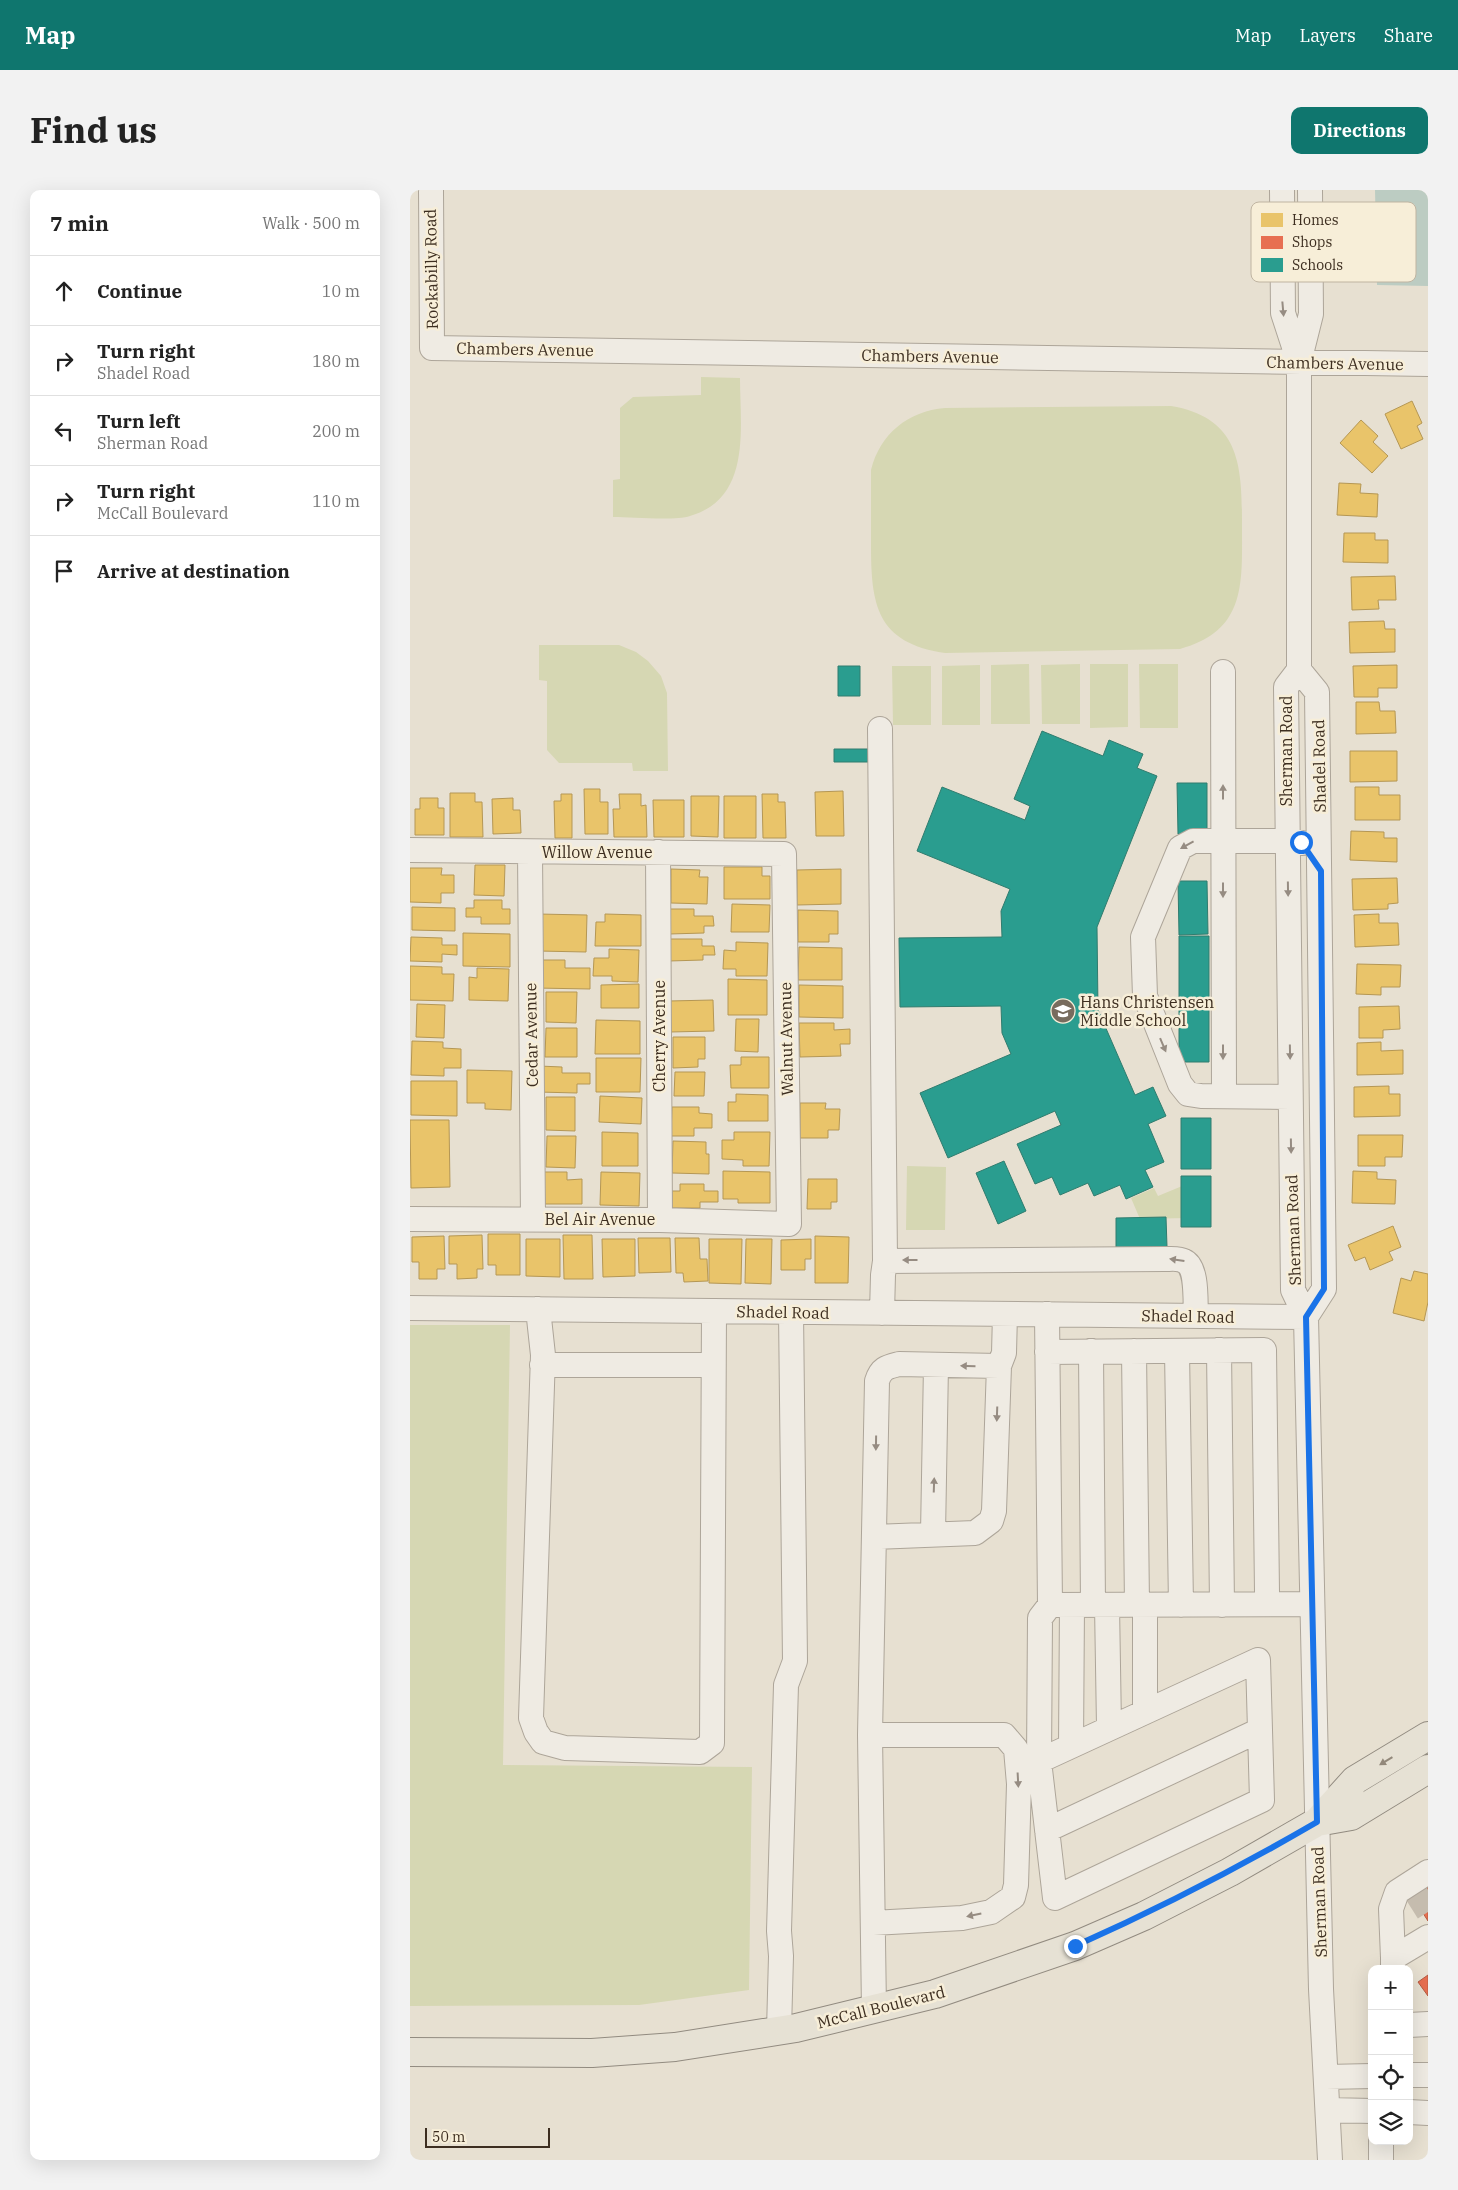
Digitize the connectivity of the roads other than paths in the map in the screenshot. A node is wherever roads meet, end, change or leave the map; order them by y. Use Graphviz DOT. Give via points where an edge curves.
graph roads {
  1 [pos="430,190"];
  2 [pos="1283,282"];
  3 [pos="1311,282"];
  4 [pos="432,348"];
  5 [pos="1299,362"];
  6 [pos="1428,364"];
  7 [pos="1299,670"];
  8 [pos="1223,672"];
  9 [pos="880,729"];
  10 [pos="1287,840"];
  11 [pos="1222,841"];
  12 [pos="410,850"];
  13 [pos="530,852"];
  14 [pos="658,852"];
  15 [pos="784,854"];
  16 [pos="1321,871"];
  17 [pos="1224,1096"];
  18 [pos="1290,1097"];
  19 [pos="410,1219"];
  20 [pos="533,1219"];
  21 [pos="660,1220"];
  22 [pos="789,1224"];
  23 [pos="885,1261"];
  24 [pos="410,1308"];
  25 [pos="538,1309"];
  26 [pos="714,1311"];
  27 [pos="791,1312"];
  28 [pos="882,1312"];
  29 [pos="1005,1314"];
  30 [pos="1047,1314"];
  31 [pos="1196,1316"];
  32 [pos="1306,1317"];
  33 [pos="1219,1350"];
  34 [pos="1091,1351"];
  35 [pos="1134,1351"];
  36 [pos="1177,1351"];
  37 [pos="1047,1352"];
  38 [pos="542,1365"];
  39 [pos="713,1365"];
  40 [pos="936,1365"];
  41 [pos="999,1366"];
  42 [pos="933,1534"];
  43 [pos="874,1537"];
  44 [pos="1267,1592"];
  45 [pos="1312,1604"];
  46 [pos="1080,1605"];
  47 [pos="1141,1605"];
  48 [pos="1181,1605"];
  49 [pos="1222,1605"];
  50 [pos="1146,1711"];
  51 [pos="1109,1727"];
  52 [pos="1260,1730"];
  53 [pos="870,1735"];
  54 [pos="1428,1736"];
  55 [pos="1072,1746"];
  56 [pos="1039,1761"];
  57 [pos="1428,1769"];
  58 [pos="1317,1822"];
  59 [pos="1047,1830"];
  60 [pos="1421,1881"];
  61 [pos="873,1922"];
  62 [pos="1428,1937"];
  63 [pos="1393,1964"];
  64 [pos="874,2009"];
  65 [pos="1428,2024"];
  66 [pos="1413,2026"];
  67 [pos="779,2030"];
  68 [pos="410,2052"];
  69 [pos="1413,2075"];
  70 [pos="1428,2075"];
  71 [pos="1368,2076"];
  72 [pos="1326,2078"];
  73 [pos="1328,2110"];
  74 [pos="1368,2111"];
  75 [pos="1413,2112"];
  76 [pos="1428,2113"];
  77 [pos="1381,2145"];
  78 [pos="1330,2160"];
  79 [pos="1381,2160"];
  1 -- 4 [label="street, Rockabilly Road"];
  2 -- 5 [label="street, one-way" via="1283,313"];
  3 -- 5 [label="street" via="1311,314"];
  4 -- 5 [label="street, Chambers Avenue"];
  5 -- 6 [label="street, Chambers Avenue"];
  5 -- 7 [label="street"];
  7 -- 10 [label="street, Sherman Road" via="1286,687"];
  7 -- 16 [label="street, Shadel Road" via="1318,692"];
  11 -- 8 [label="street, one-way"];
  9 -- 23 [label="street"];
  10 -- 11 [label="street"];
  10 -- 16 [label="street" via="1301,842"];
  10 -- 18 [label="street, Sherman Road, one-way"];
  11 -- 17 [label="street, one-way"];
  11 -- 17 [label="street, one-way" via="1193,841 1180,848 1143,936 1144,996 1180,1084 1188,1094"];
  12 -- 13 [label="street, Willow Avenue"];
  13 -- 14 [label="street, Willow Avenue"];
  13 -- 20 [label="street, Cedar Avenue"];
  14 -- 15 [label="street, Willow Avenue"];
  14 -- 21 [label="street, Cherry Avenue"];
  15 -- 22 [label="street, Walnut Avenue"];
  16 -- 32 [label="street, Shadel Road" via="1324,1289"];
  17 -- 18 [label="street"];
  18 -- 32 [label="street, Sherman Road, one-way" via="1293,1290"];
  19 -- 20 [label="street, Bel Air Avenue"];
  20 -- 21 [label="street, Bel Air Avenue"];
  21 -- 22 [label="street, Bel Air Avenue"];
  23 -- 28 [label="street"];
  31 -- 23 [label="street, one-way" via="1194,1276 1190,1265 1183,1260"];
  24 -- 25 [label="street, Shadel Road"];
  25 -- 26 [label="street, Shadel Road"];
  25 -- 38 [label="street"];
  26 -- 27 [label="street, Shadel Road"];
  26 -- 39 [label="street"];
  27 -- 28 [label="street, Shadel Road"];
  27 -- 67 [label="street" via="795,1661 786,1685"];
  28 -- 29 [label="street, Shadel Road"];
  29 -- 30 [label="street, Shadel Road"];
  29 -- 41 [label="street" via="1004,1354"];
  30 -- 31 [label="street, Shadel Road"];
  30 -- 37 [label="street"];
  31 -- 32 [label="street, Shadel Road"];
  32 -- 45 [label="street, Sherman Road"];
  33 -- 36 [label="street"];
  33 -- 44 [label="street" via="1264,1350"];
  33 -- 49 [label="street"];
  34 -- 35 [label="street"];
  34 -- 37 [label="street"];
  34 -- 46 [label="street"];
  35 -- 36 [label="street"];
  35 -- 47 [label="street"];
  36 -- 48 [label="street"];
  37 -- 46 [label="street"];
  38 -- 39 [label="street"];
  38 -- 39 [label="street" via="531,1718 536,1732 543,1742 565,1748 700,1752 712,1743"];
  41 -- 40 [label="street, one-way"];
  42 -- 40 [label="street, one-way"];
  40 -- 43 [label="street, one-way" via="899,1364 884,1367 879,1372"];
  41 -- 42 [label="street, one-way" via="991,1521 975,1533"];
  42 -- 43 [label="street"];
  43 -- 53 [label="street"];
  45 -- 49 [label="street"];
  45 -- 58 [label="street, Sherman Road"];
  46 -- 47 [label="street"];
  46 -- 51 [label="street"];
  46 -- 55 [label="street"];
  46 -- 56 [label="street" via="1040,1618"];
  47 -- 48 [label="street"];
  47 -- 50 [label="street"];
  48 -- 49 [label="street"];
  50 -- 51 [label="street"];
  50 -- 52 [label="street" via="1258,1660"];
  51 -- 55 [label="street"];
  52 -- 59 [label="street"];
  52 -- 59 [label="street" via="1262,1800 1055,1898"];
  53 -- 61 [label="street"];
  53 -- 61 [label="street, one-way" via="1004,1735 1016,1749 1019,1784 1014,1897 992,1912 962,1918"];
  54 -- 58 [label="main road, McCall Boulevard, one-way" via="1355,1780"];
  55 -- 56 [label="street"];
  56 -- 59 [label="street"];
  57 -- 58 [label="main road, McCall Boulevard" via="1351,1816"];
  58 -- 64 [label="main road, McCall Boulevard" via="1144,1916 1075,1946 935,1994"];
  58 -- 72 [label="street, Sherman Road"];
  60 -- 63 [label="street" via="1397,1892 1390,1909"];
  61 -- 64 [label="street"];
  62 -- 63 [label="street"];
  64 -- 67 [label="main road, McCall Boulevard"];
  65 -- 66 [label="street"];
  67 -- 68 [label="main road, McCall Boulevard" via="674,2047 592,2053"];
  69 -- 70 [label="street"];
  71 -- 72 [label="street"];
  72 -- 73 [label="street, Sherman Road"];
  73 -- 74 [label="street"];
  73 -- 78 [label="street, Sherman Road"];
  75 -- 76 [label="street"];
  77 -- 79 [label="street"];
}
